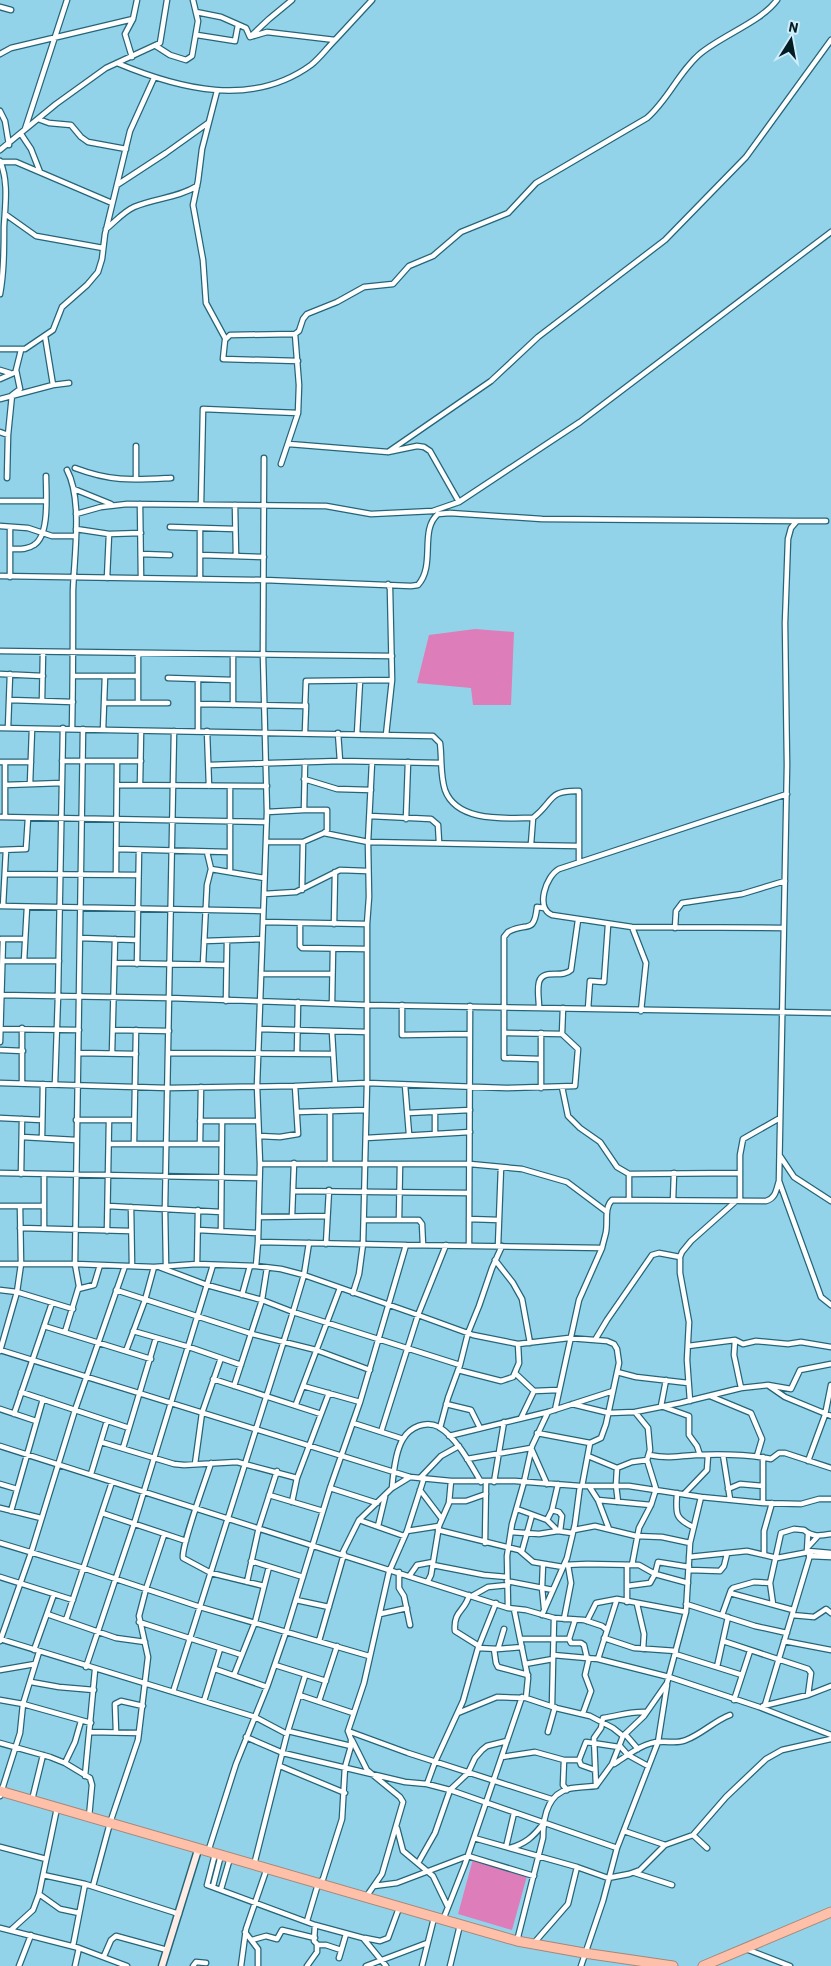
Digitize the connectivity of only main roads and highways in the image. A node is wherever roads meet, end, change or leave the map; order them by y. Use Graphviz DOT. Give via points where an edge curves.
graph roads {
  1 [pos="0,1793"];
  2 [pos="831,1912"];
  3 [pos="721,1963"];
  4 [pos="672,1966"];
  5 [pos="703,1966"];
  1 -- 4 [label="highway" via="517,1941"];
  2 -- 3 [label="highway" via="745,1949"];
  3 -- 5 [label="highway"];
}
